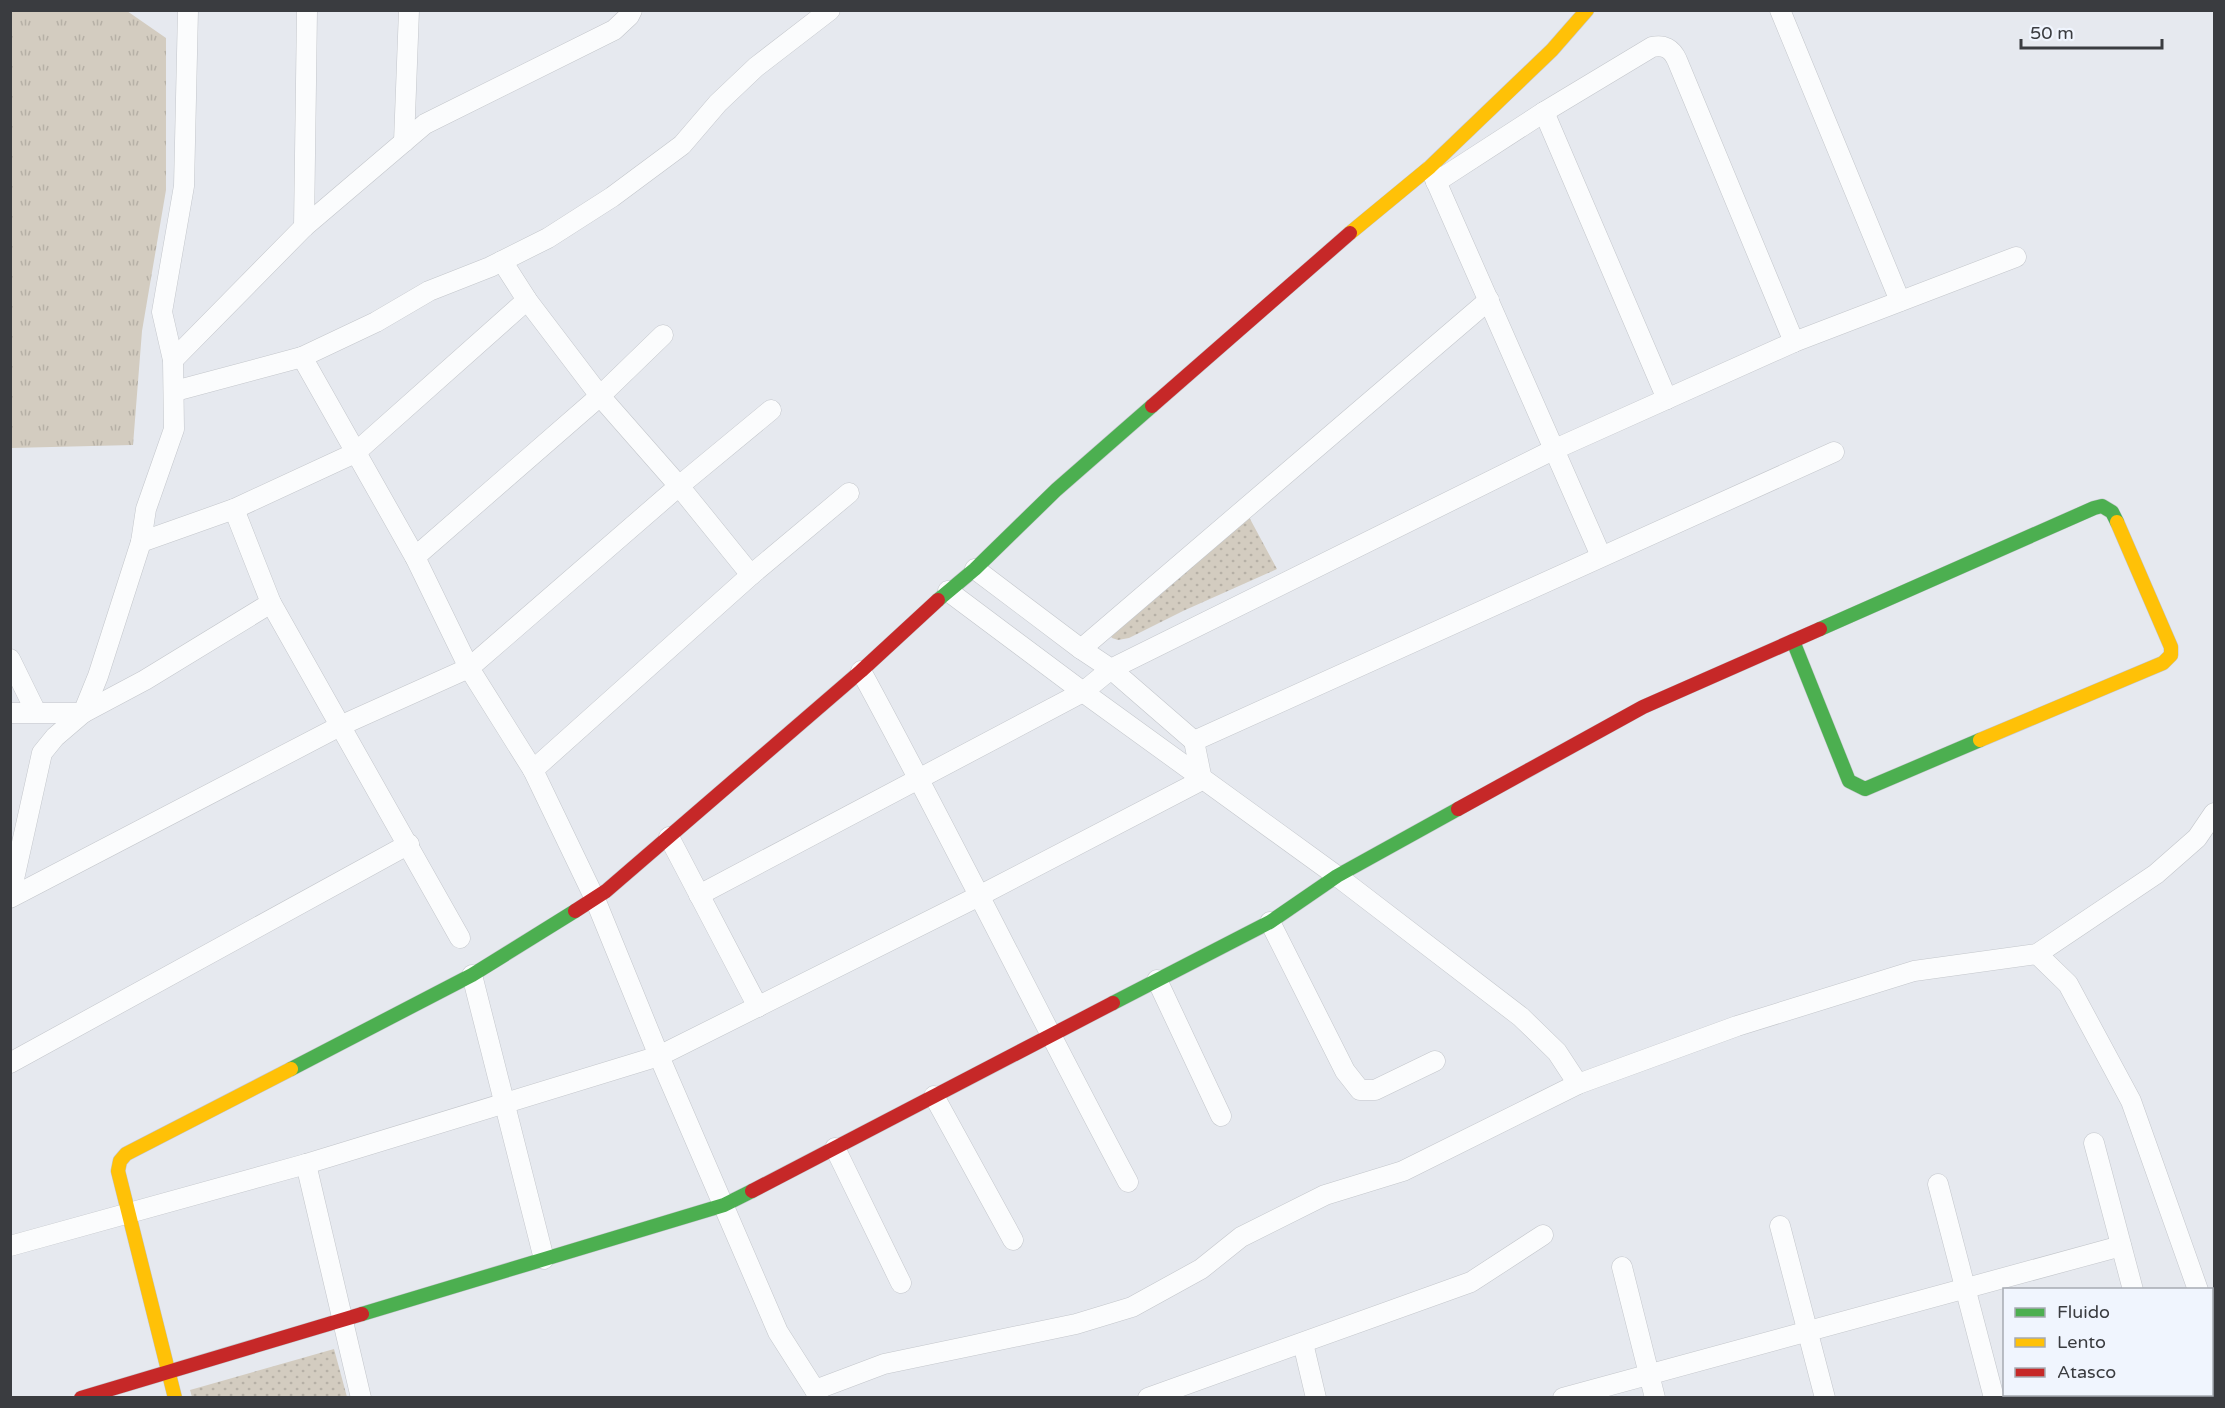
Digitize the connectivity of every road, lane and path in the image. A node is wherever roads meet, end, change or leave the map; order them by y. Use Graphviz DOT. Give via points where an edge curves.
graph roads {
  1 [pos="188,10"];
  2 [pos="307,10"];
  3 [pos="409,10"];
  4 [pos="632,10"];
  5 [pos="830,10"];
  6 [pos="1587,10"];
  7 [pos="1780,10"];
  8 [pos="1544,112"];
  9 [pos="404,142"];
  10 [pos="1433,175"];
  11 [pos="304,227"];
  12 [pos="2016,257"];
  13 [pos="502,261"];
  14 [pos="527,300"];
  15 [pos="1489,300"];
  16 [pos="1900,301"];
  17 [pos="663,335"];
  18 [pos="1794,342"];
  19 [pos="302,357"];
  20 [pos="173,360"];
  21 [pos="175,392"];
  22 [pos="600,396"];
  23 [pos="1667,399"];
  24 [pos="771,410"];
  25 [pos="1553,450"];
  26 [pos="1833,452"];
  27 [pos="355,453"];
  28 [pos="679,486"];
  29 [pos="849,493"];
  30 [pos="234,509"];
  31 [pos="141,542"];
  32 [pos="1600,556"];
  33 [pos="415,557"];
  34 [pos="975,569"];
  35 [pos="752,575"];
  36 [pos="948,591"];
  37 [pos="271,603"];
  38 [pos="1793,641"];
  39 [pos="1081,649"];
  40 [pos="10,659"];
  41 [pos="469,668"];
  42 [pos="1111,669"];
  43 [pos="861,671"];
  44 [pos="1083,692"];
  45 [pos="10,712"];
  46 [pos="36,712"];
  47 [pos="83,713"];
  48 [pos="342,725"];
  49 [pos="1194,741"];
  50 [pos="533,770"];
  51 [pos="920,779"];
  52 [pos="1202,780"];
  53 [pos="2214,813"];
  54 [pos="669,837"];
  55 [pos="409,844"];
  56 [pos="1337,876"];
  57 [pos="699,895"];
  58 [pos="979,896"];
  59 [pos="10,898"];
  60 [pos="595,899"];
  61 [pos="1270,922"];
  62 [pos="460,938"];
  63 [pos="2037,954"];
  64 [pos="472,975"];
  65 [pos="1157,980"];
  66 [pos="758,1007"];
  67 [pos="1050,1036"];
  68 [pos="659,1056"];
  69 [pos="1435,1061"];
  70 [pos="10,1063"];
  71 [pos="1578,1084"];
  72 [pos="934,1096"];
  73 [pos="505,1103"];
  74 [pos="1221,1116"];
  75 [pos="2094,1143"];
  76 [pos="835,1148"];
  77 [pos="306,1164"];
  78 [pos="1128,1182"];
  79 [pos="1938,1184"];
  80 [pos="724,1205"];
  81 [pos="130,1214"];
  82 [pos="1780,1226"];
  83 [pos="1543,1235"];
  84 [pos="1014,1240"];
  85 [pos="10,1246"];
  86 [pos="2121,1246"];
  87 [pos="544,1259"];
  88 [pos="1622,1267"];
  89 [pos="901,1283"];
  90 [pos="1966,1288"];
  91 [pos="2132,1288"];
  92 [pos="2197,1288"];
  93 [pos="343,1319"];
  94 [pos="1807,1331"];
  95 [pos="1303,1343"];
  96 [pos="169,1371"];
  97 [pos="1649,1374"];
  98 [pos="816,1394"];
  99 [pos="81,1398"];
  100 [pos="175,1398"];
  101 [pos="361,1398"];
  102 [pos="1148,1398"];
  103 [pos="1316,1398"];
  104 [pos="1563,1398"];
  105 [pos="1655,1398"];
  106 [pos="1825,1398"];
  107 [pos="1994,1398"];
  1 -- 20 [label="street" via="184,186 162,312"];
  2 -- 11 [label="street"];
  3 -- 9 [label="street"];
  4 -- 9 [label="street" via="614,30 425,124"];
  5 -- 13 [label="street" via="756,67 681,145 647,172 577,221"];
  6 -- 10 [label="street"];
  7 -- 16 [label="street"];
  8 -- 10 [label="street"];
  8 -- 18 [label="street" via="1652,47 1660,45 1673,52"];
  8 -- 23 [label="street"];
  9 -- 11 [label="street"];
  10 -- 15 [label="street"];
  10 -- 34 [label="street" via="1390,198 1056,490"];
  11 -- 20 [label="street"];
  12 -- 16 [label="street"];
  13 -- 14 [label="street"];
  13 -- 19 [label="street" via="429,291 376,322"];
  14 -- 22 [label="street"];
  14 -- 27 [label="street"];
  15 -- 25 [label="street"];
  15 -- 39 [label="street"];
  16 -- 18 [label="street"];
  17 -- 22 [label="street"];
  18 -- 23 [label="street"];
  19 -- 21 [label="street"];
  19 -- 27 [label="street"];
  20 -- 21 [label="street"];
  21 -- 31 [label="street" via="174,429 146,509"];
  22 -- 28 [label="street"];
  22 -- 33 [label="street"];
  23 -- 25 [label="street"];
  24 -- 28 [label="street"];
  25 -- 32 [label="street"];
  25 -- 42 [label="street"];
  26 -- 32 [label="street"];
  27 -- 30 [label="street"];
  27 -- 33 [label="street"];
  28 -- 35 [label="street"];
  28 -- 41 [label="street"];
  29 -- 35 [label="street"];
  30 -- 31 [label="street"];
  30 -- 37 [label="street"];
  31 -- 47 [label="street" via="110,643"];
  32 -- 49 [label="street"];
  33 -- 41 [label="street"];
  34 -- 36 [label="street"];
  34 -- 39 [label="street"];
  35 -- 50 [label="street"];
  36 -- 43 [label="street"];
  36 -- 44 [label="street"];
  37 -- 47 [label="street"];
  37 -- 48 [label="street"];
  38 -- 38 [label="street" via="2102,506 2116,519 2171,647 2163,663 1864,789 1849,781"];
  38 -- 56 [label="street" via="1643,707"];
  39 -- 42 [label="street"];
  40 -- 46 [label="street"];
  41 -- 48 [label="street"];
  41 -- 50 [label="street"];
  42 -- 44 [label="street"];
  42 -- 49 [label="street"];
  43 -- 51 [label="street"];
  43 -- 54 [label="street"];
  44 -- 51 [label="street"];
  44 -- 52 [label="street"];
  45 -- 46 [label="street"];
  46 -- 47 [label="street"];
  47 -- 59 [label="street" via="42,753"];
  48 -- 55 [label="street"];
  48 -- 59 [label="street"];
  49 -- 52 [label="street"];
  50 -- 60 [label="street"];
  51 -- 57 [label="street"];
  51 -- 58 [label="street"];
  52 -- 56 [label="street"];
  52 -- 58 [label="street"];
  53 -- 63 [label="street" via="2197,838 2156,874"];
  54 -- 57 [label="street"];
  54 -- 60 [label="street"];
  55 -- 62 [label="street"];
  55 -- 70 [label="street"];
  56 -- 61 [label="street"];
  56 -- 71 [label="street" via="1521,1017 1557,1052"];
  57 -- 66 [label="street"];
  58 -- 66 [label="street"];
  58 -- 67 [label="street"];
  60 -- 64 [label="street"];
  60 -- 68 [label="street"];
  61 -- 65 [label="street"];
  61 -- 69 [label="street" via="1345,1071 1360,1090 1375,1090"];
  63 -- 71 [label="street" via="1914,970 1737,1026"];
  63 -- 92 [label="street" via="2068,984 2132,1101"];
  64 -- 73 [label="street"];
  64 -- 81 [label="street" via="126,1154 118,1171"];
  65 -- 67 [label="street"];
  65 -- 74 [label="street"];
  66 -- 68 [label="street"];
  67 -- 72 [label="street"];
  67 -- 78 [label="street"];
  68 -- 73 [label="street"];
  68 -- 80 [label="street"];
  71 -- 98 [label="street" via="1403,1171 1314,1200 1241,1237 1201,1269 1132,1307 1076,1324 884,1364"];
  72 -- 76 [label="street"];
  72 -- 84 [label="street"];
  73 -- 77 [label="street"];
  73 -- 87 [label="street"];
  75 -- 86 [label="street"];
  76 -- 80 [label="street"];
  76 -- 89 [label="street"];
  77 -- 81 [label="street"];
  77 -- 93 [label="street"];
  79 -- 90 [label="street"];
  80 -- 87 [label="street"];
  80 -- 98 [label="street" via="778,1332"];
  81 -- 85 [label="street"];
  81 -- 96 [label="street"];
  82 -- 94 [label="street"];
  83 -- 95 [label="street" via="1471,1282"];
  86 -- 90 [label="street"];
  86 -- 91 [label="street"];
  87 -- 93 [label="street"];
  88 -- 97 [label="street"];
  90 -- 94 [label="street"];
  90 -- 107 [label="street"];
  93 -- 96 [label="street"];
  93 -- 101 [label="street"];
  94 -- 97 [label="street"];
  94 -- 106 [label="street"];
  95 -- 102 [label="street"];
  95 -- 103 [label="street"];
  96 -- 99 [label="street"];
  96 -- 100 [label="street"];
  97 -- 104 [label="street"];
  97 -- 105 [label="street"];
}
